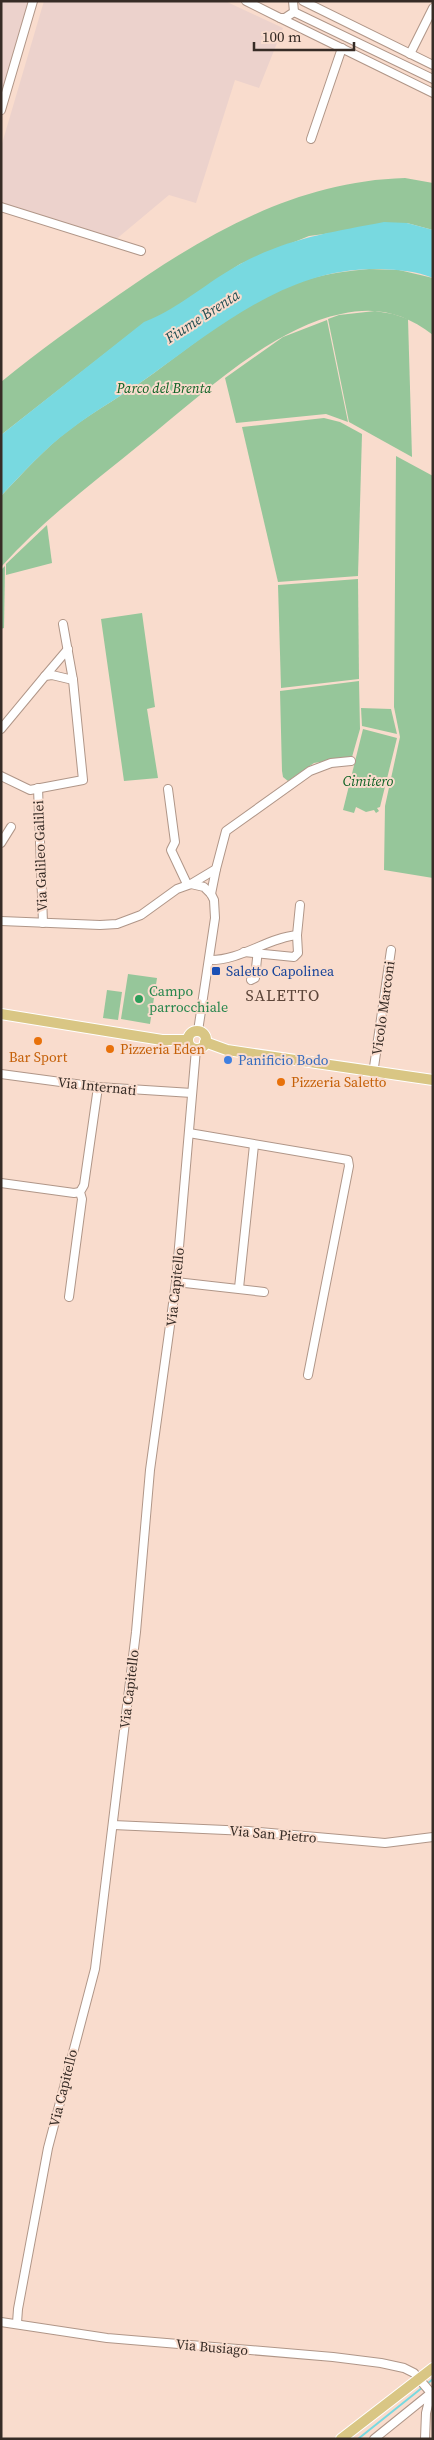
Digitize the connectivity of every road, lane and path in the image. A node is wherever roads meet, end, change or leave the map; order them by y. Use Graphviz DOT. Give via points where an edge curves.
graph roads {
  1 [pos="33,1"];
  2 [pos="246,1"];
  3 [pos="294,1"];
  4 [pos="303,1"];
  5 [pos="433,8"];
  6 [pos="294,12"];
  7 [pos="280,18"];
  8 [pos="342,48"];
  9 [pos="410,54"];
  10 [pos="433,65"];
  11 [pos="433,79"];
  12 [pos="433,92"];
  13 [pos="1,110"];
  14 [pos="311,139"];
  15 [pos="1,206"];
  16 [pos="141,251"];
  17 [pos="63,624"];
  18 [pos="68,649"];
  19 [pos="45,676"];
  20 [pos="73,680"];
  21 [pos="1,729"];
  22 [pos="351,761"];
  23 [pos="1,776"];
  24 [pos="38,788"];
  25 [pos="168,789"];
  26 [pos="11,827"];
  27 [pos="1,843"];
  28 [pos="216,869"];
  29 [pos="189,884"];
  30 [pos="211,894"];
  31 [pos="300,904"];
  32 [pos="1,921"];
  33 [pos="43,923"];
  34 [pos="297,935"];
  35 [pos="258,950"];
  36 [pos="391,950"];
  37 [pos="209,960"];
  38 [pos="251,980"];
  39 [pos="1,1014"];
  40 [pos="198,1031"];
  41 [pos="188,1040"];
  42 [pos="205,1042"];
  43 [pos="196,1049"];
  44 [pos="374,1067"];
  45 [pos="1,1074"];
  46 [pos="433,1080"];
  47 [pos="98,1087"];
  48 [pos="192,1093"];
  49 [pos="189,1133"];
  50 [pos="254,1144"];
  51 [pos="1,1183"];
  52 [pos="80,1192"];
  53 [pos="176,1282"];
  54 [pos="240,1288"];
  55 [pos="264,1292"];
  56 [pos="69,1297"];
  57 [pos="308,1375"];
  58 [pos="113,1825"];
  59 [pos="433,1837"];
  60 [pos="1,2322"];
  61 [pos="17,2323"];
  62 [pos="433,2368"];
  63 [pos="421,2380"];
  64 [pos="430,2391"];
  65 [pos="341,2439"];
  66 [pos="374,2439"];
  67 [pos="425,2439"];
  1 -- 13 [label="street"];
  2 -- 7 [label="street"];
  3 -- 6 [label="street"];
  4 -- 9 [label="street"];
  5 -- 9 [label="street"];
  6 -- 7 [label="street"];
  6 -- 11 [label="street"];
  7 -- 8 [label="street"];
  8 -- 12 [label="street"];
  8 -- 14 [label="street"];
  9 -- 10 [label="street"];
  15 -- 16 [label="street"];
  17 -- 18 [label="street"];
  18 -- 19 [label="street"];
  18 -- 20 [label="street"];
  19 -- 20 [label="street" via="52,674"];
  19 -- 21 [label="street"];
  20 -- 24 [label="street" via="83,780"];
  22 -- 28 [label="street" via="332,763 310,771 226,831"];
  23 -- 24 [label="street" via="30,790"];
  24 -- 33 [label="street, Via Galileo Galilei"];
  25 -- 29 [label="street" via="175,842 171,850"];
  26 -- 27 [label="street"];
  28 -- 29 [label="street"];
  28 -- 30 [label="street"];
  29 -- 30 [label="street" via="204,887"];
  29 -- 33 [label="street" via="141,915 117,924"];
  30 -- 37 [label="street" via="216,910"];
  31 -- 34 [label="street"];
  32 -- 33 [label="street"];
  34 -- 35 [label="street"];
  34 -- 35 [label="street" via="298,953 294,957"];
  35 -- 37 [label="street"];
  35 -- 38 [label="street" via="255,978"];
  36 -- 44 [label="street, Vicolo Marconi"];
  37 -- 40 [label="street"];
  39 -- 41 [label="main road" via="162,1040"];
  40 -- 41 [label="main road" via="191,1033"];
  40 -- 42 [label="main road" via="203,1034"];
  41 -- 43 [label="main road"];
  42 -- 43 [label="main road"];
  42 -- 46 [label="main road" via="227,1050"];
  43 -- 48 [label="street, Via Capitello"];
  45 -- 47 [label="street, Via Internati"];
  47 -- 48 [label="street, Via Internati"];
  47 -- 52 [label="street" via="84,1185"];
  48 -- 49 [label="street, Via Capitello"];
  49 -- 50 [label="street"];
  49 -- 53 [label="street, Via Capitello"];
  50 -- 54 [label="street"];
  50 -- 57 [label="street" via="348,1160"];
  51 -- 52 [label="street"];
  52 -- 56 [label="street" via="82,1198"];
  53 -- 54 [label="street"];
  53 -- 58 [label="street, Via Capitello" via="151,1461 136,1632"];
  54 -- 55 [label="street"];
  58 -- 59 [label="street, Via San Pietro" via="248,1831 385,1843"];
  58 -- 61 [label="street, Via Capitello" via="95,1968 48,2148"];
  60 -- 61 [label="street, Via Busiago"];
  61 -- 63 [label="street, Via Busiago" via="106,2338 381,2363 404,2368"];
  62 -- 63 [label="main road"];
  63 -- 64 [label="street"];
  63 -- 65 [label="main road"];
  64 -- 66 [label="street"];
  64 -- 67 [label="street"];
}
